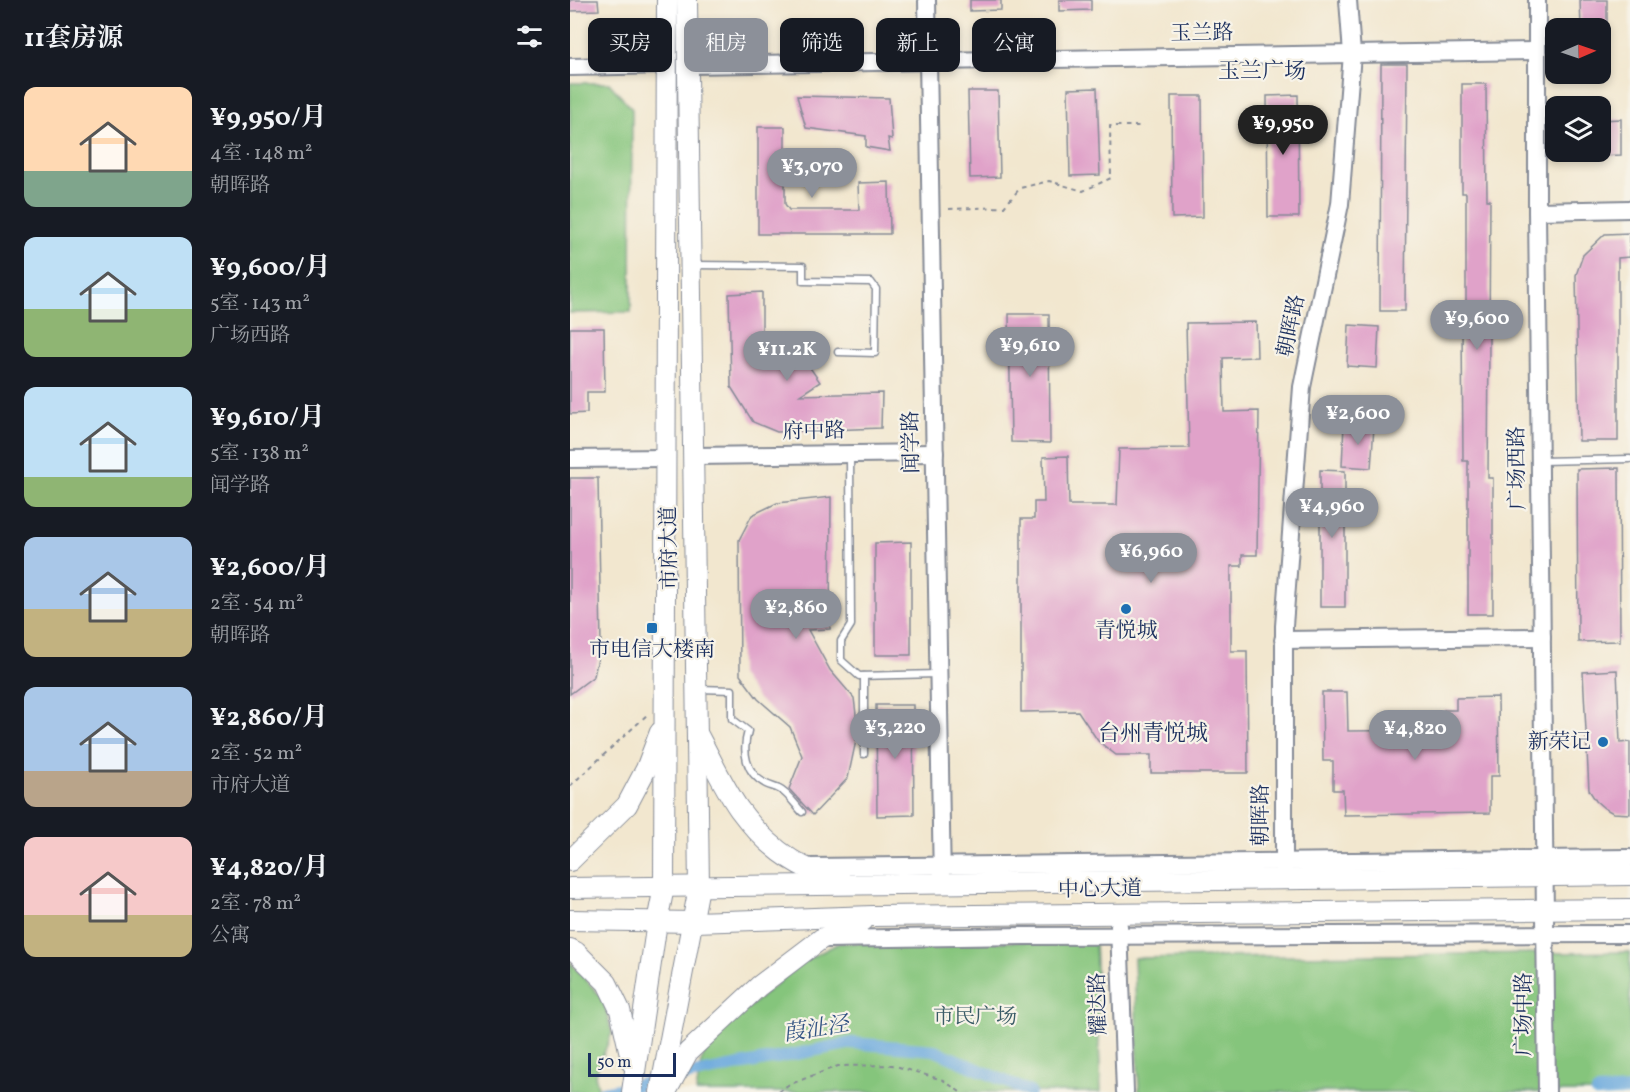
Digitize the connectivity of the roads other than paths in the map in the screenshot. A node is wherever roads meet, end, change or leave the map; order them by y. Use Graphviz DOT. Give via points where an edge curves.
graph roads {
  1 [pos="667,0"];
  2 [pos="687,0"];
  3 [pos="927,0"];
  4 [pos="1348,0"];
  5 [pos="1537,0"];
  6 [pos="667,18"];
  7 [pos="687,18"];
  8 [pos="927,18"];
  9 [pos="1537,51"];
  10 [pos="1352,54"];
  11 [pos="960,60"];
  12 [pos="876,62"];
  13 [pos="768,64"];
  14 [pos="570,67"];
  15 [pos="588,67"];
  16 [pos="668,72"];
  17 [pos="688,72"];
  18 [pos="927,72"];
  19 [pos="1630,209"];
  20 [pos="1537,211"];
  21 [pos="691,265"];
  22 [pos="838,352"];
  23 [pos="850,453"];
  24 [pos="935,453"];
  25 [pos="694,456"];
  26 [pos="666,458"];
  27 [pos="570,459"];
  28 [pos="1630,459"];
  29 [pos="1540,461"];
  30 [pos="1542,637"];
  31 [pos="1284,640"];
  32 [pos="938,674"];
  33 [pos="864,676"];
  34 [pos="696,689"];
  35 [pos="656,717"];
  36 [pos="697,732"];
  37 [pos="864,754"];
  38 [pos="802,812"];
  39 [pos="1630,858"];
  40 [pos="570,861"];
  41 [pos="800,867"];
  42 [pos="1545,867"];
  43 [pos="1283,871"];
  44 [pos="942,875"];
  45 [pos="1630,875"];
  46 [pos="869,885"];
  47 [pos="664,887"];
  48 [pos="699,887"];
  49 [pos="570,888"];
  50 [pos="1545,909"];
  51 [pos="1630,909"];
  52 [pos="1119,914"];
  53 [pos="873,916"];
  54 [pos="570,920"];
  55 [pos="657,922"];
  56 [pos="694,922"];
  57 [pos="1630,934"];
  58 [pos="1546,935"];
  59 [pos="1119,936"];
  60 [pos="821,939"];
  61 [pos="570,949"];
  62 [pos="633,1084"];
  63 [pos="1124,1086"];
  64 [pos="660,1092"];
  65 [pos="666,1092"];
  66 [pos="1547,1092"];
  1 -- 6 [label="main road, 市府大道"];
  2 -- 7 [label="main road, 市府大道"];
  3 -- 8 [label="street, 闻学路"];
  4 -- 10 [label="street, 朝晖路"];
  5 -- 9 [label="street, 广场西路"];
  9 -- 10 [label="street, 玉兰路"];
  9 -- 20 [label="street, 广场西路"];
  10 -- 11 [label="street, 玉兰路"];
  10 -- 31 [label="street, 朝晖路" via="1340,204 1302,387"];
  12 -- 13 [label="street, 玉兰路"];
  14 -- 15 [label="street"];
  16 -- 26 [label="main road, 市府大道"];
  17 -- 21 [label="main road, 市府大道"];
  18 -- 24 [label="street, 闻学路"];
  19 -- 20 [label="street"];
  20 -- 29 [label="street, 广场西路"];
  21 -- 22 [label="lane" via="803,266 803,281 871,282 876,289 875,353"];
  21 -- 25 [label="main road, 市府大道"];
  23 -- 24 [label="street, 府中路"];
  23 -- 25 [label="street, 府中路"];
  23 -- 33 [label="lane" via="851,625 841,641 841,660"];
  24 -- 32 [label="street, 闻学路"];
  25 -- 34 [label="main road, 市府大道"];
  26 -- 27 [label="street"];
  26 -- 35 [label="main road, 市府大道"];
  28 -- 29 [label="lane"];
  29 -- 30 [label="street, 广场西路"];
  30 -- 31 [label="street"];
  30 -- 42 [label="street, 广场西路"];
  31 -- 43 [label="street, 朝晖路"];
  32 -- 33 [label="lane"];
  32 -- 44 [label="street, 闻学路"];
  33 -- 37 [label="lane"];
  34 -- 36 [label="main road, 市府大道"];
  34 -- 38 [label="lane" via="732,690 732,719 748,731 745,756 750,770 764,783 780,789"];
  35 -- 40 [label="main road" via="646,769 627,805"];
  35 -- 47 [label="main road, 市府大道"];
  36 -- 41 [label="main road" via="738,808 771,845"];
  36 -- 48 [label="main road, 市府大道"];
  39 -- 42 [label="street"];
  41 -- 44 [label="street"];
  41 -- 46 [label="main road"];
  42 -- 43 [label="main road, 中心大道"];
  42 -- 45 [label="main road, 中心大道"];
  42 -- 50 [label="street, 广场西路"];
  43 -- 44 [label="main road, 中心大道"];
  44 -- 46 [label="main road, 中心大道"];
  46 -- 48 [label="main road, 中心大道"];
  47 -- 48 [label="main road, 中心大道"];
  47 -- 49 [label="main road, 中心大道"];
  47 -- 55 [label="main road, 市府大道"];
  48 -- 56 [label="main road, 市府大道"];
  50 -- 51 [label="main road, 中心大道"];
  50 -- 52 [label="main road, 中心大道"];
  50 -- 58 [label="street, 广场西路"];
  52 -- 53 [label="main road, 中心大道"];
  52 -- 59 [label="street, 耀达路"];
  53 -- 56 [label="main road, 中心大道"];
  53 -- 60 [label="main road"];
  54 -- 55 [label="main road, 中心大道"];
  55 -- 56 [label="main road, 中心大道"];
  55 -- 62 [label="main road, 市府大道"];
  56 -- 64 [label="main road, 市府大道"];
  57 -- 58 [label="street"];
  58 -- 59 [label="street"];
  58 -- 66 [label="street, 广场中路"];
  59 -- 60 [label="street"];
  59 -- 63 [label="street, 耀达路"];
  60 -- 65 [label="main road" via="759,986 688,1052"];
  61 -- 62 [label="main road" via="607,983 620,1010"];
}
